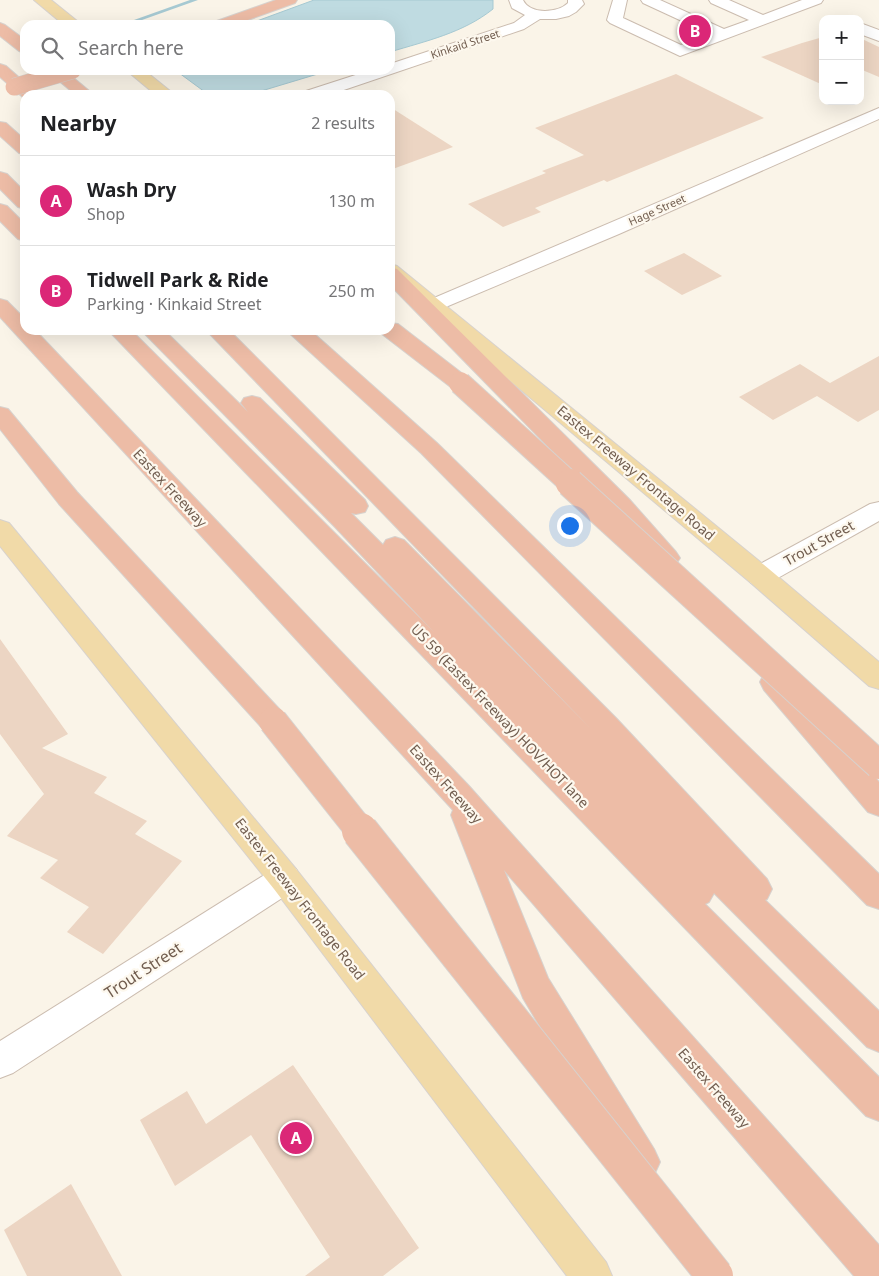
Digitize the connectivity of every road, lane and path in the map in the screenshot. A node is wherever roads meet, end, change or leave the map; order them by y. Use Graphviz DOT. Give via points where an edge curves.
graph roads {
  1 [pos="41,0"];
  2 [pos="269,0"];
  3 [pos="290,0"];
  4 [pos="516,0"];
  5 [pos="575,0"];
  6 [pos="620,0"];
  7 [pos="648,0"];
  8 [pos="716,0"];
  9 [pos="816,0"];
  10 [pos="793,3"];
  11 [pos="537,14"];
  12 [pos="67,20"];
  13 [pos="222,20"];
  14 [pos="224,20"];
  15 [pos="762,20"];
  16 [pos="0,28"];
  17 [pos="864,30"];
  18 [pos="724,34"];
  19 [pos="879,36"];
  20 [pos="20,44"];
  21 [pos="395,67"];
  22 [pos="31,75"];
  23 [pos="46,75"];
  24 [pos="60,75"];
  25 [pos="141,75"];
  26 [pos="370,75"];
  27 [pos="4,83"];
  28 [pos="20,90"];
  29 [pos="80,90"];
  30 [pos="160,90"];
  31 [pos="327,90"];
  32 [pos="879,113"];
  33 [pos="0,127"];
  34 [pos="20,145"];
  35 [pos="0,159"];
  36 [pos="0,178"];
  37 [pos="20,179"];
  38 [pos="20,198"];
  39 [pos="0,210"];
  40 [pos="20,231"];
  41 [pos="395,275"];
  42 [pos="395,276"];
  43 [pos="0,305"];
  44 [pos="434,305"];
  45 [pos="20,326"];
  46 [pos="395,333"];
  47 [pos="28,335"];
  48 [pos="124,335"];
  49 [pos="157,335"];
  50 [pos="182,335"];
  51 [pos="222,335"];
  52 [pos="303,335"];
  53 [pos="0,414"];
  54 [pos="879,510"];
  55 [pos="0,529"];
  56 [pos="760,576"];
  57 [pos="879,678"];
  58 [pos="879,765"];
  59 [pos="458,795"];
  60 [pos="879,803"];
  61 [pos="285,879"];
  62 [pos="879,895"];
  63 [pos="879,1023"];
  64 [pos="879,1035"];
  65 [pos="0,1061"];
  66 [pos="879,1086"];
  67 [pos="879,1103"];
  68 [pos="879,1275"];
  69 [pos="592,1276"];
  70 [pos="710,1276"];
  71 [pos="715,1276"];
  1 -- 12 [label="main road"];
  2 -- 13 [label="highway"];
  3 -- 14 [label="highway"];
  4 -- 11 [label="street" via="521,9"];
  5 -- 11 [label="street, Kinkaid Street" via="576,4 567,12"];
  6 -- 18 [label="street" via="615,20 680,51"];
  7 -- 18 [label="street"];
  8 -- 15 [label="street"];
  9 -- 10 [label="street"];
  10 -- 15 [label="street"];
  11 -- 21 [label="street, Kinkaid Street" via="519,26"];
  15 -- 18 [label="street"];
  16 -- 20 [label="highway"];
  17 -- 19 [label="street"];
  22 -- 27 [label="highway"];
  23 -- 27 [label="highway, bridge"];
  24 -- 29 [label="highway"];
  25 -- 30 [label="main road"];
  26 -- 31 [label="street, Kinkaid Street"];
  27 -- 28 [label="highway"];
  32 -- 44 [label="street, Hage Street"];
  33 -- 34 [label="highway"];
  35 -- 37 [label="highway"];
  36 -- 38 [label="highway"];
  39 -- 40 [label="highway"];
  41 -- 44 [label="main road, Eastex Freeway Frontage Road"];
  42 -- 60 [label="highway" via="620,505"];
  43 -- 45 [label="highway, Eastex Freeway"];
  44 -- 56 [label="main road, Eastex Freeway Frontage Road"];
  46 -- 58 [label="highway, bridge" via="460,383"];
  47 -- 59 [label="highway, Eastex Freeway"];
  48 -- 67 [label="highway, US 59 (Eastex Freeway) HOV/HOT lane"];
  49 -- 66 [label="highway" via="364,542"];
  50 -- 64 [label="highway" via="306,455 638,797"];
  51 -- 63 [label="highway" via="606,726"];
  52 -- 62 [label="highway" via="429,448"];
  53 -- 71 [label="highway, bridge" via="68,498 273,721"];
  54 -- 56 [label="street, Trout Street"];
  55 -- 61 [label="main road, Eastex Freeway Frontage Road"];
  56 -- 57 [label="main road, Eastex Freeway Frontage Road"];
  59 -- 68 [label="highway, Eastex Freeway"];
  59 -- 70 [label="highway" via="535,987"];
  61 -- 65 [label="street, Trout Street"];
  61 -- 69 [label="main road, Eastex Freeway Frontage Road"];
}
